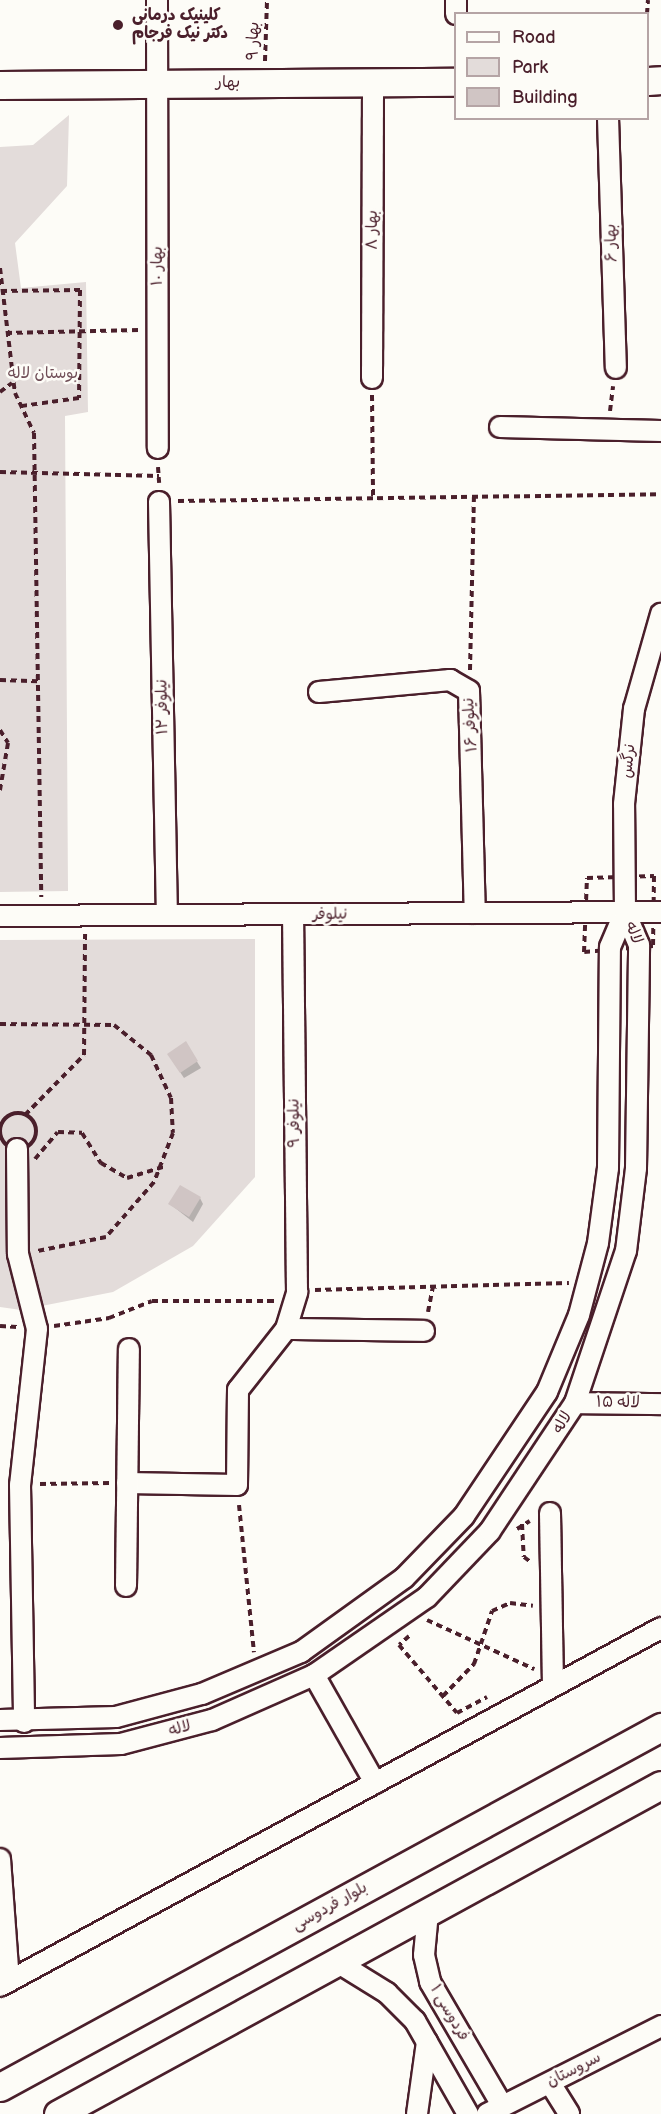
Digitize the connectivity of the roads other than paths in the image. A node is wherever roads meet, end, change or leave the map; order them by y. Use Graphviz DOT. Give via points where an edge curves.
graph roads {
  1 [pos="157,0"];
  2 [pos="373,82"];
  3 [pos="454,82"];
  4 [pos="158,84"];
  5 [pos="0,85"];
  6 [pos="608,120"];
  7 [pos="616,368"];
  8 [pos="372,378"];
  9 [pos="500,427"];
  10 [pos="661,431"];
  11 [pos="158,448"];
  12 [pos="159,502"];
  13 [pos="661,614"];
  14 [pos="319,692"];
  15 [pos="167,912"];
  16 [pos="625,912"];
  17 [pos="661,912"];
  18 [pos="475,913"];
  19 [pos="292,915"];
  20 [pos="0,916"];
  21 [pos="17,1158"];
  22 [pos="286,1329"];
  23 [pos="424,1331"];
  24 [pos="129,1349"];
  25 [pos="575,1403"];
  26 [pos="661,1404"];
  27 [pos="127,1483"];
  28 [pos="550,1513"];
  29 [pos="126,1586"];
  30 [pos="661,1628"];
  31 [pos="314,1675"];
  32 [pos="549,1689"];
  33 [pos="0,1720"];
  34 [pos="24,1722"];
  35 [pos="661,1726"];
  36 [pos="0,1748"];
  37 [pos="375,1783"];
  38 [pos="661,1785"];
  39 [pos="0,1858"];
  40 [pos="428,1912"];
  41 [pos="337,1962"];
  42 [pos="5,1984"];
  43 [pos="661,2026"];
  44 [pos="427,2042"];
  45 [pos="550,2083"];
  46 [pos="0,2087"];
  47 [pos="495,2110"];
  48 [pos="58,2114"];
  49 [pos="417,2114"];
  50 [pos="468,2114"];
  51 [pos="569,2114"];
  1 -- 4 [label="street, بهار ۱۰"];
  2 -- 3 [label="main road, بهار"];
  2 -- 4 [label="main road, بهار"];
  2 -- 8 [label="street, بهار ۸"];
  4 -- 5 [label="main road, بهار"];
  4 -- 11 [label="street, بهار ۱۰"];
  6 -- 7 [label="street, بهار ۶"];
  9 -- 10 [label="street"];
  12 -- 15 [label="street, نیلوفر ۱۲"];
  13 -- 16 [label="street, نرگس" via="634,709 624,804"];
  14 -- 18 [label="street, نیلوفر ۱۶" via="450,680 469,691"];
  15 -- 19 [label="street, نیلوفر"];
  15 -- 20 [label="street, نیلوفر"];
  16 -- 17 [label="street, نیلوفر"];
  16 -- 18 [label="street, نیلوفر"];
  16 -- 25 [label="street, لاله" via="639,945 636,1168 626,1251"];
  16 -- 34 [label="street, لاله" via="610,947 608,1168 598,1243 579,1315 547,1392 464,1516 404,1578 301,1652 202,1694 116,1717"];
  18 -- 19 [label="street, نیلوفر"];
  19 -- 22 [label="street, نیلوفر ۹" via="297,1292"];
  21 -- 34 [label="street" via="18,1254 37,1329 20,1485"];
  22 -- 23 [label="street"];
  22 -- 27 [label="street" via="238,1390 237,1485"];
  24 -- 27 [label="street"];
  25 -- 26 [label="street, لاله ۱۵"];
  25 -- 31 [label="street, لاله" via="490,1531 419,1613"];
  27 -- 29 [label="street"];
  28 -- 32 [label="street"];
  30 -- 32 [label="street"];
  31 -- 36 [label="street, لاله" via="212,1720 121,1744"];
  31 -- 37 [label="street"];
  32 -- 37 [label="street"];
  33 -- 34 [label="street, لاله"];
  35 -- 46 [label="main road, بلوار فردوسی"];
  37 -- 42 [label="street"];
  38 -- 40 [label="main road"];
  39 -- 42 [label="street"];
  40 -- 41 [label="main road"];
  40 -- 47 [label="street, فردوسی ۱" via="424,1955 430,1982"];
  41 -- 44 [label="street, فردوسی ۱" via="387,1993 415,2021"];
  41 -- 48 [label="main road"];
  43 -- 45 [label="street, سروستان"];
  44 -- 49 [label="street"];
  44 -- 50 [label="street, فردوسی ۱"];
  45 -- 47 [label="street, سروستان"];
  45 -- 51 [label="street"];
}
